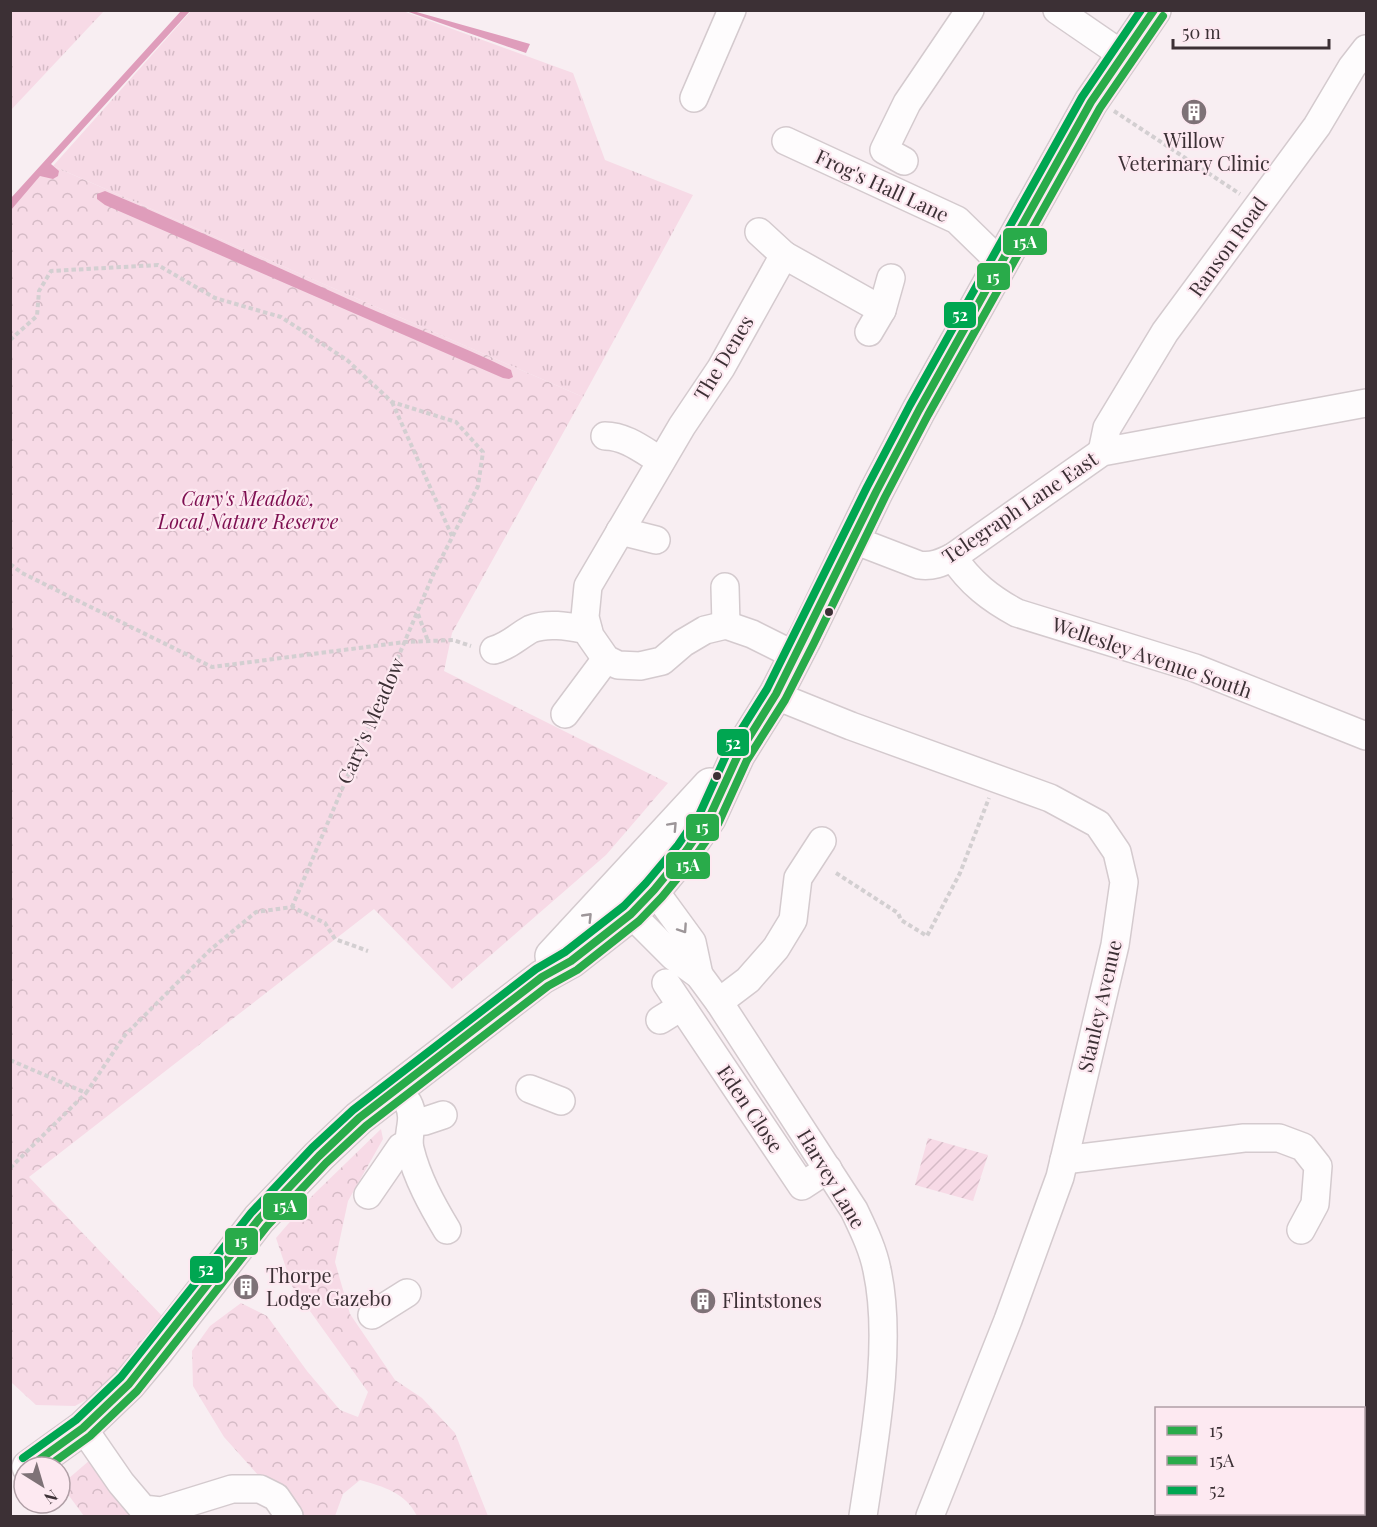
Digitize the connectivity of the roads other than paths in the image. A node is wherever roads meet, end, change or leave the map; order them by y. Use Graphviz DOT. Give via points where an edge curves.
graph roads {
  1 [pos="732,10"];
  2 [pos="970,10"];
  3 [pos="1058,10"];
  4 [pos="1154,10"];
  5 [pos="1366,49"];
  6 [pos="1124,56"];
  7 [pos="693,98"];
  8 [pos="786,141"];
  9 [pos="904,161"];
  10 [pos="759,232"];
  11 [pos="784,255"];
  12 [pos="1000,262"];
  13 [pos="891,278"];
  14 [pos="1366,403"];
  15 [pos="605,436"];
  16 [pos="1102,452"];
  17 [pos="661,461"];
  18 [pos="620,531"];
  19 [pos="656,540"];
  20 [pos="854,540"];
  21 [pos="953,557"];
  22 [pos="725,587"];
  23 [pos="726,625"];
  24 [pos="588,630"];
  25 [pos="494,650"];
  26 [pos="796,656"];
  27 [pos="606,659"];
  28 [pos="776,694"];
  29 [pos="565,714"];
  30 [pos="1366,736"];
  31 [pos="822,841"];
  32 [pos="644,879"];
  33 [pos="621,903"];
  34 [pos="699,975"];
  35 [pos="666,983"];
  36 [pos="719,1002"];
  37 [pos="530,1089"];
  38 [pos="394,1091"];
  39 [pos="561,1101"];
  40 [pos="443,1115"];
  41 [pos="411,1135"];
  42 [pos="1064,1160"];
  43 [pos="828,1169"];
  44 [pos="368,1195"];
  45 [pos="447,1230"];
  46 [pos="1301,1230"];
  47 [pos="407,1293"];
  48 [pos="372,1315"];
  49 [pos="82,1428"];
  50 [pos="45,1455"];
  51 [pos="289,1516"];
  52 [pos="863,1516"];
  53 [pos="933,1516"];
  1 -- 7 [label="street"];
  2 -- 9 [label="street" via="907,103 884,150"];
  3 -- 6 [label="street"];
  4 -- 6 [label="main road"];
  5 -- 16 [label="street, Ranson Road" via="1317,126 1165,333 1107,428"];
  6 -- 12 [label="main road" via="1091,102"];
  8 -- 12 [label="street, Frog's Hall Lane" via="957,220"];
  10 -- 11 [label="street"];
  11 -- 13 [label="street" via="875,321"];
  11 -- 17 [label="street, The Denes" via="721,368"];
  12 -- 20 [label="main road"];
  14 -- 16 [label="street, Telegraph Lane East"];
  15 -- 17 [label="street" via="623,439"];
  16 -- 21 [label="street, Telegraph Lane East"];
  17 -- 18 [label="street, The Denes"];
  18 -- 19 [label="street"];
  18 -- 24 [label="street, The Denes" via="588,586"];
  20 -- 21 [label="street, Telegraph Lane East" via="919,566 939,564"];
  20 -- 26 [label="main road"];
  21 -- 30 [label="street, Wellesley Avenue South" via="975,585 1017,613 1195,668"];
  22 -- 23 [label="street"];
  23 -- 26 [label="street"];
  23 -- 27 [label="street" via="705,630 662,660 640,666 618,665"];
  24 -- 25 [label="street" via="551,625 533,628"];
  24 -- 27 [label="street, The Denes"];
  26 -- 28 [label="main road"];
  27 -- 29 [label="street"];
  28 -- 32 [label="main road" via="738,755"];
  28 -- 42 [label="street, Stanley Avenue" via="851,726 1050,798 1098,824 1117,852 1124,882 1115,945"];
  31 -- 36 [label="street" via="798,878 793,920 776,948 748,980"];
  32 -- 33 [label="main road"];
  32 -- 34 [label="street, Harvey Lane, one-way" via="692,942"];
  33 -- 34 [label="street, Harvey Lane"];
  33 -- 38 [label="main road" via="554,952 542,976"];
  34 -- 36 [label="street, Harvey Lane"];
  35 -- 43 [label="street, Eden Close" via="671,1013 802,1186"];
  36 -- 43 [label="street, Harvey Lane"];
  37 -- 39 [label="street"];
  38 -- 41 [label="street" via="408,1103"];
  38 -- 49 [label="main road" via="351,1126 259,1220 149,1361"];
  40 -- 41 [label="street" via="425,1121"];
  41 -- 44 [label="street"];
  41 -- 45 [label="street" via="424,1190"];
  42 -- 46 [label="street" via="1245,1138 1279,1138 1303,1147 1318,1166 1315,1204"];
  42 -- 53 [label="street, Stanley Avenue"];
  43 -- 52 [label="street, Harvey Lane" via="854,1210 867,1240 877,1269 883,1312 882,1378"];
  47 -- 48 [label="street"];
  49 -- 50 [label="main road"];
  49 -- 51 [label="street" via="143,1509 161,1511 232,1489 260,1489 276,1497"];
}
